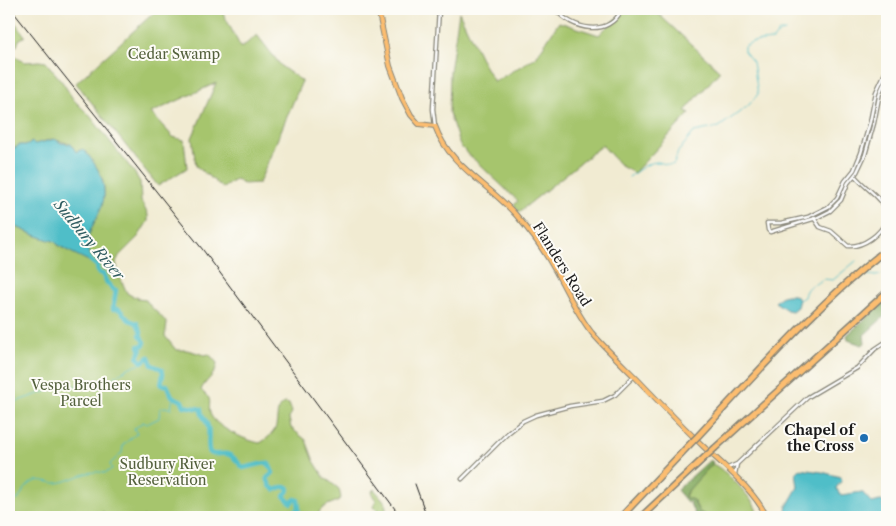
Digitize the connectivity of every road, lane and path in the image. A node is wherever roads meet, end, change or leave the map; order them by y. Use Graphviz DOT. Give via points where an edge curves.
graph roads {
  1 [pos="378,9"];
  2 [pos="439,9"];
  3 [pos="555,9"];
  4 [pos="622,9"];
  5 [pos="887,69"];
  6 [pos="887,77"];
  7 [pos="435,126"];
  8 [pos="855,176"];
  9 [pos="887,210"];
  10 [pos="814,216"];
  11 [pos="887,220"];
  12 [pos="887,249"];
  13 [pos="887,292"];
  14 [pos="887,341"];
  15 [pos="634,376"];
  16 [pos="736,464"];
  17 [pos="727,469"];
  18 [pos="736,478"];
  19 [pos="462,479"];
  20 [pos="621,517"];
  21 [pos="641,517"];
  22 [pos="767,517"];
  1 -- 7 [label="main road" via="390,66 402,98 417,122"];
  2 -- 7 [label="street" via="432,109"];
  3 -- 4 [label="street" via="574,24 592,28 612,22"];
  5 -- 10 [label="street" via="877,87 865,142 854,170 835,201"];
  6 -- 8 [label="street" via="880,92 869,143"];
  7 -- 15 [label="main road, Flanders Road" via="454,159 499,197 531,232 588,327"];
  8 -- 9 [label="street"];
  8 -- 10 [label="street" via="838,204"];
  10 -- 10 [label="street" via="767,223 768,230 772,232"];
  10 -- 11 [label="street" via="820,227 854,247 873,237"];
  12 -- 20 [label="highway, bridge" via="810,317"];
  13 -- 21 [label="highway, bridge"];
  14 -- 16 [label="street" via="857,368 808,398"];
  15 -- 17 [label="main road, Flanders Road"];
  15 -- 19 [label="street" via="615,395 603,401 570,406 523,421"];
  16 -- 17 [label="street"];
  16 -- 18 [label="street"];
  17 -- 18 [label="main road, Flanders Road"];
  18 -- 22 [label="main road, Flanders Road"];
}
